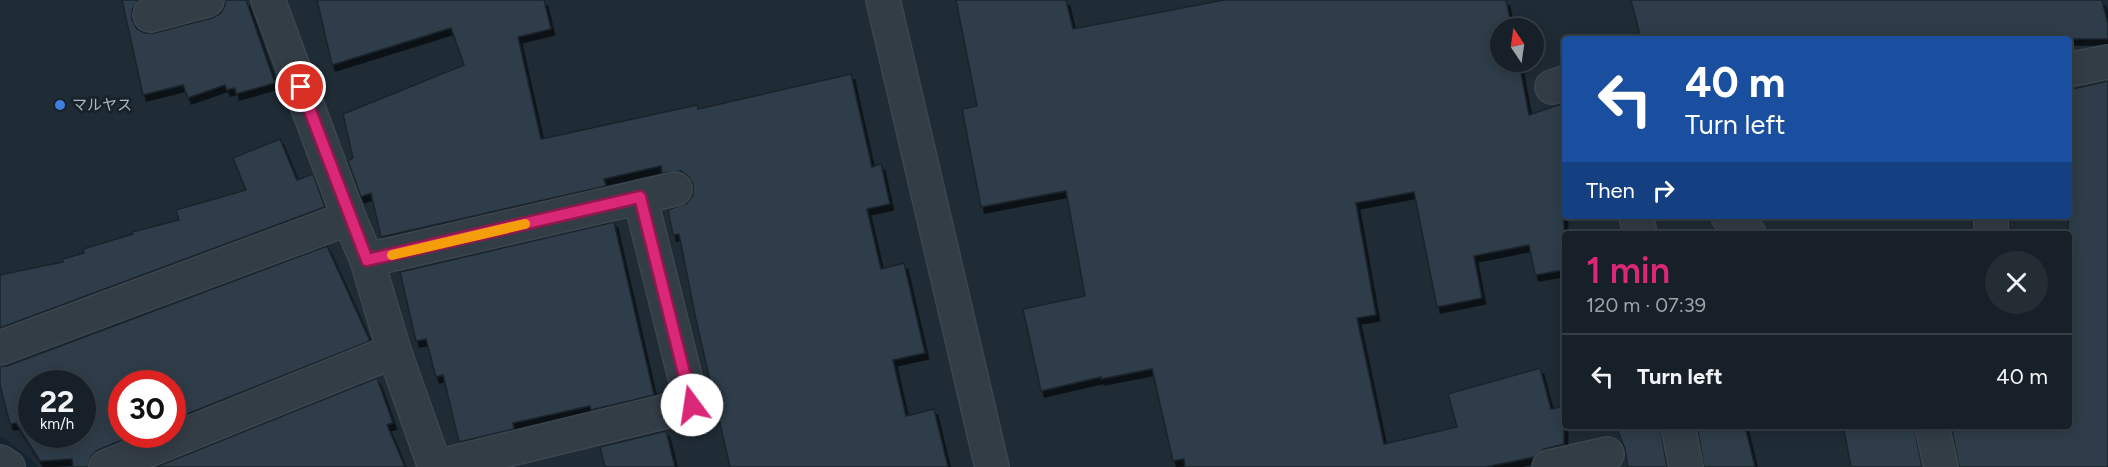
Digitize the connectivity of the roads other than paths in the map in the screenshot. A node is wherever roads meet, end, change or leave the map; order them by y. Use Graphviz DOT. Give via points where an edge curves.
graph roads {
  1 [pos="207,0"];
  2 [pos="268,0"];
  3 [pos="883,0"];
  4 [pos="150,15"];
  5 [pos="2108,62"];
  6 [pos="2072,69"];
  7 [pos="675,189"];
  8 [pos="640,197"];
  9 [pos="349,218"];
  10 [pos="1732,219"];
  11 [pos="1746,231"];
  12 [pos="367,260"];
  13 [pos="0,348"];
  14 [pos="394,351"];
  15 [pos="1679,429"];
  16 [pos="1933,429"];
  17 [pos="1606,449"];
  18 [pos="0,462"];
  19 [pos="8,467"];
  20 [pos="106,467"];
  21 [pos="436,467"];
  22 [pos="992,467"];
  23 [pos="1549,467"];
  24 [pos="1686,467"];
  25 [pos="1941,467"];
  1 -- 4 [label="street"];
  2 -- 9 [label="street"];
  3 -- 22 [label="street"];
  5 -- 6 [label="street"];
  7 -- 8 [label="street"];
  8 -- 12 [label="street"];
  8 -- 21 [label="street" via="692,405"];
  9 -- 12 [label="street"];
  9 -- 13 [label="street"];
  10 -- 11 [label="street"];
  12 -- 14 [label="street"];
  14 -- 20 [label="street"];
  14 -- 21 [label="street"];
  15 -- 24 [label="street"];
  16 -- 25 [label="street"];
  17 -- 23 [label="street"];
  18 -- 19 [label="street"];
}
